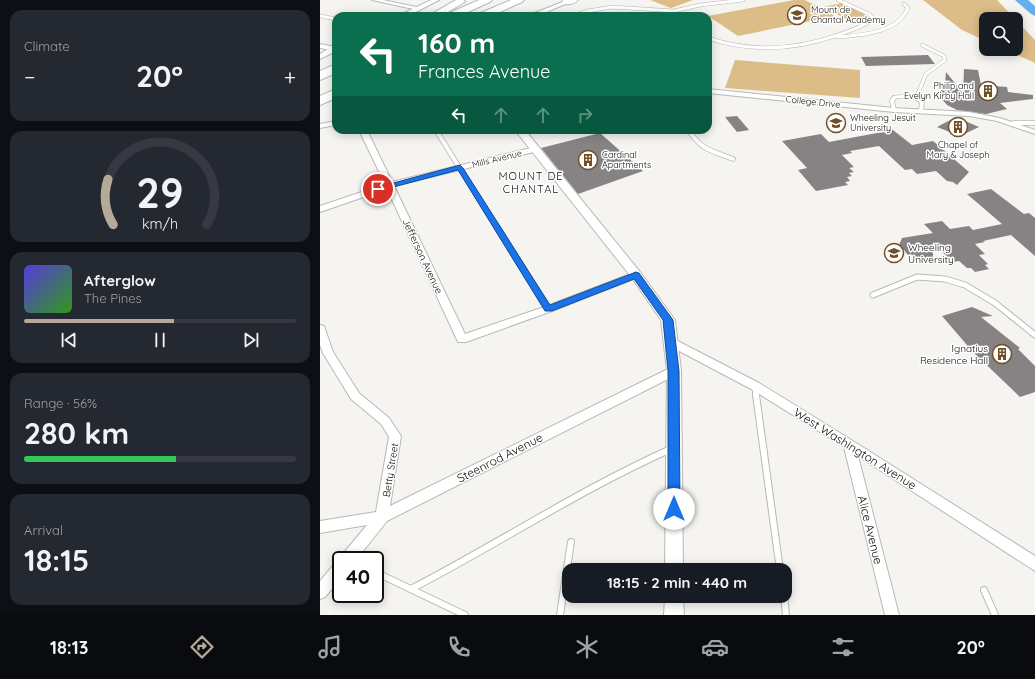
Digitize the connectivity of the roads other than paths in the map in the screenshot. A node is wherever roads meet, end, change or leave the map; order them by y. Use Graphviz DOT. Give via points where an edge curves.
graph roads {
  1 [pos="375,0"];
  2 [pos="436,0"];
  3 [pos="463,0"];
  4 [pos="487,0"];
  5 [pos="519,0"];
  6 [pos="743,0"];
  7 [pos="838,0"];
  8 [pos="566,1"];
  9 [pos="904,4"];
  10 [pos="418,8"];
  11 [pos="674,11"];
  12 [pos="410,12"];
  13 [pos="440,12"];
  14 [pos="459,12"];
  15 [pos="491,12"];
  16 [pos="540,12"];
  17 [pos="585,12"];
  18 [pos="320,16"];
  19 [pos="332,18"];
  20 [pos="832,37"];
  21 [pos="712,39"];
  22 [pos="922,45"];
  23 [pos="320,46"];
  24 [pos="332,48"];
  25 [pos="332,50"];
  26 [pos="320,56"];
  27 [pos="332,70"];
  28 [pos="320,76"];
  29 [pos="332,76"];
  30 [pos="320,82"];
  31 [pos="712,92"];
  32 [pos="332,95"];
  33 [pos="916,98"];
  34 [pos="320,101"];
  35 [pos="332,101"];
  36 [pos="320,107"];
  37 [pos="894,110"];
  38 [pos="921,111"];
  39 [pos="1013,123"];
  40 [pos="1035,123"];
  41 [pos="332,124"];
  42 [pos="320,126"];
  43 [pos="1035,132"];
  44 [pos="365,134"];
  45 [pos="439,134"];
  46 [pos="523,134"];
  47 [pos="691,134"];
  48 [pos="535,149"];
  49 [pos="733,159"];
  50 [pos="460,168"];
  51 [pos="390,185"];
  52 [pos="320,209"];
  53 [pos="636,275"];
  54 [pos="873,295"];
  55 [pos="548,309"];
  56 [pos="320,329"];
  57 [pos="1035,335"];
  58 [pos="670,341"];
  59 [pos="674,371"];
  60 [pos="755,386"];
  61 [pos="849,444"];
  62 [pos="674,448"];
  63 [pos="382,517"];
  64 [pos="320,527"];
  65 [pos="571,542"];
  66 [pos="355,551"];
  67 [pos="674,563"];
  68 [pos="779,563"];
  69 [pos="1035,564"];
  70 [pos="384,576"];
  71 [pos="332,578"];
  72 [pos="411,589"];
  73 [pos="984,590"];
  74 [pos="320,592"];
  75 [pos="674,603"];
  76 [pos="785,603"];
  77 [pos="465,615"];
  78 [pos="560,615"];
  79 [pos="674,615"];
  80 [pos="786,615"];
  81 [pos="892,615"];
  82 [pos="996,615"];
  1 -- 10 [label="street"];
  2 -- 10 [label="street"];
  3 -- 13 [label="highway"];
  4 -- 14 [label="highway"];
  5 -- 15 [label="highway"];
  6 -- 11 [label="lane"];
  7 -- 20 [label="lane" via="869,14 872,20 856,29"];
  8 -- 16 [label="street"];
  9 -- 20 [label="lane" via="908,8 906,16 888,27 871,33"];
  10 -- 12 [label="street"];
  11 -- 17 [label="lane" via="612,7"];
  18 -- 19 [label="lane"];
  20 -- 21 [label="lane" via="812,44 775,49 740,46"];
  22 -- 33 [label="lane" via="941,53 945,60 926,74"];
  23 -- 24 [label="street"];
  25 -- 26 [label="street"];
  27 -- 28 [label="highway"];
  29 -- 30 [label="highway"];
  31 -- 37 [label="street, College Drive"];
  32 -- 34 [label="highway"];
  33 -- 37 [label="lane" via="894,98"];
  33 -- 38 [label="lane" via="922,102"];
  35 -- 36 [label="highway"];
  37 -- 38 [label="street, College Drive"];
  38 -- 39 [label="street, College Drive" via="969,114"];
  39 -- 40 [label="lane"];
  39 -- 43 [label="street, College Drive"];
  41 -- 42 [label="street"];
  44 -- 51 [label="street, Jefferson Avenue"];
  45 -- 50 [label="lane"];
  46 -- 48 [label="street"];
  47 -- 49 [label="lane" via="694,141 702,147"];
  48 -- 50 [label="street, Mills Avenue"];
  48 -- 53 [label="street"];
  50 -- 51 [label="street, Mills Avenue"];
  50 -- 55 [label="lane"];
  51 -- 52 [label="street, Mills Avenue"];
  51 -- 55 [label="street, Jefferson Avenue" via="462,339"];
  53 -- 55 [label="street"];
  53 -- 58 [label="street" via="668,320"];
  54 -- 57 [label="lane" via="917,277 945,279 965,285 991,300"];
  56 -- 63 [label="street, Betty Street" via="328,353 355,396 385,421 395,436"];
  58 -- 59 [label="street"];
  58 -- 60 [label="street, West Washington Avenue"];
  59 -- 62 [label="street"];
  59 -- 63 [label="street, Steenrod Avenue"];
  60 -- 61 [label="street, West Washington Avenue"];
  60 -- 68 [label="lane"];
  61 -- 69 [label="street, West Washington Avenue"];
  61 -- 81 [label="street, Alice Avenue"];
  62 -- 67 [label="street"];
  62 -- 72 [label="lane" via="631,467"];
  63 -- 64 [label="street, Steenrod Avenue"];
  63 -- 66 [label="street"];
  65 -- 78 [label="lane"];
  70 -- 72 [label="lane"];
  71 -- 74 [label="street"];
  72 -- 77 [label="lane"];
  73 -- 82 [label="lane"];
  75 -- 79 [label="street"];
  76 -- 80 [label="lane"];
}
